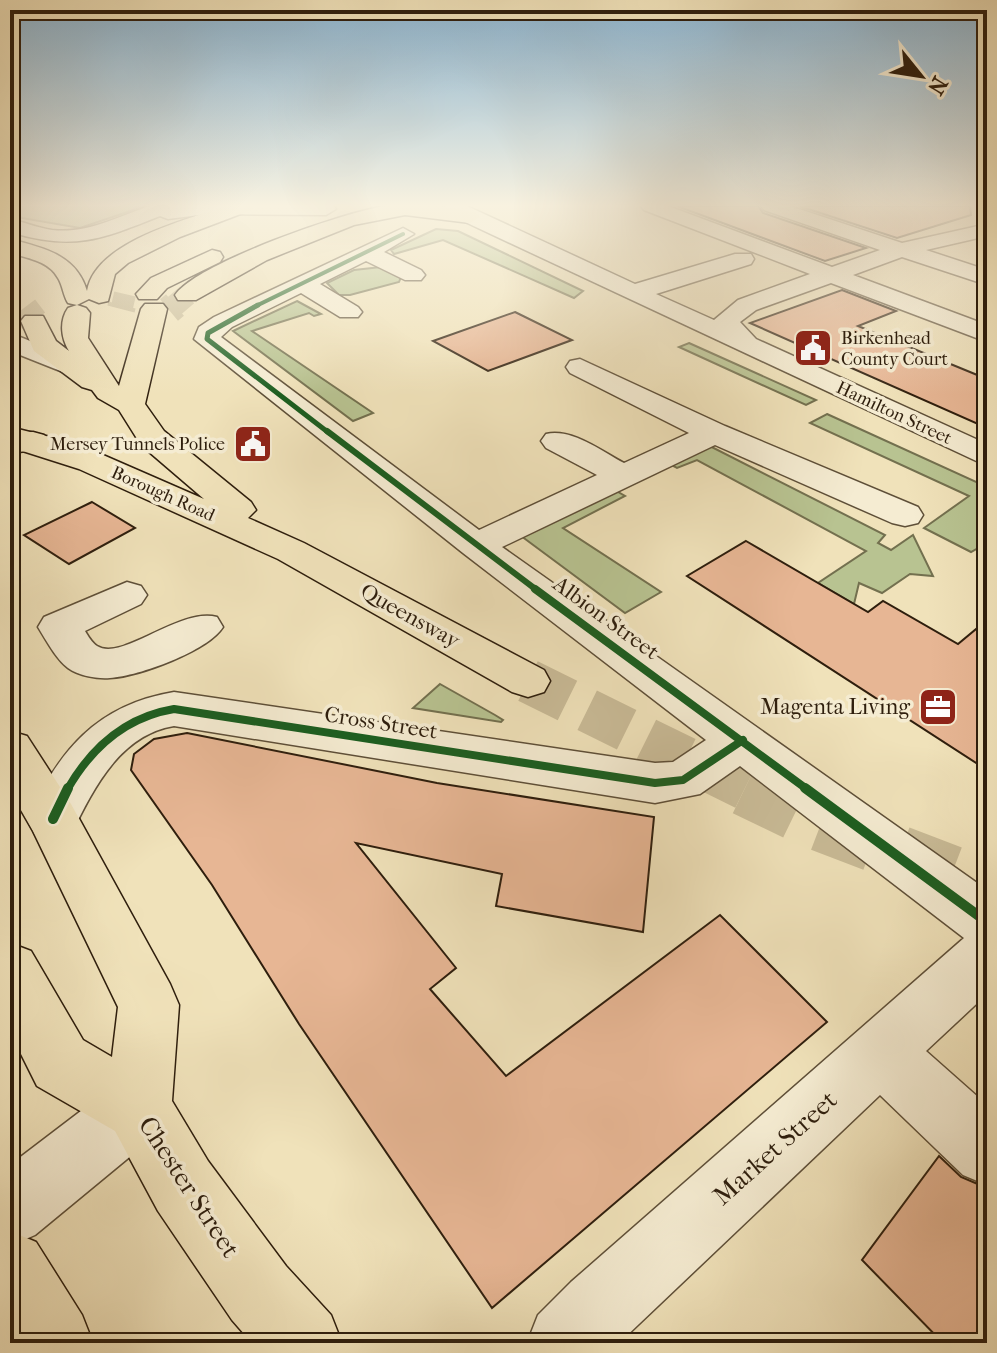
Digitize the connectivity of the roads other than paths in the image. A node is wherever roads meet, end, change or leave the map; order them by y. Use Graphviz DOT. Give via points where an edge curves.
graph roads {
  1 [pos="30,269"];
  2 [pos="61,269"];
  3 [pos="75,269"];
  4 [pos="107,269"];
  5 [pos="147,269"];
  6 [pos="200,269"];
  7 [pos="231,269"];
  8 [pos="331,269"];
  9 [pos="401,269"];
  10 [pos="588,269"];
  11 [pos="710,269"];
  12 [pos="816,269"];
  13 [pos="847,269"];
  14 [pos="961,269"];
  15 [pos="413,275"];
  16 [pos="831,275"];
  17 [pos="987,278"];
  18 [pos="302,283"];
  19 [pos="636,292"];
  20 [pos="151,308"];
  21 [pos="56,311"];
  22 [pos="349,312"];
  23 [pos="987,334"];
  24 [pos="746,344"];
  25 [pos="580,367"];
  26 [pos="124,394"];
  27 [pos="714,433"];
  28 [pos="12,438"];
  29 [pos="557,441"];
  30 [pos="987,456"];
  31 [pos="623,476"];
  32 [pos="905,515"];
  33 [pos="476,545"];
  34 [pos="291,551"];
  35 [pos="127,595"];
  36 [pos="202,627"];
  37 [pos="131,660"];
  38 [pos="528,681"];
  39 [pos="157,710"];
  40 [pos="743,740"];
  41 [pos="10,749"];
  42 [pos="53,819"];
  43 [pos="987,922"];
  44 [pos="987,955"];
  45 [pos="10,971"];
  46 [pos="880,1052"];
  47 [pos="138,1108"];
  48 [pos="987,1151"];
  49 [pos="10,1210"];
  50 [pos="10,1268"];
  51 [pos="54,1343"];
  52 [pos="303,1343"];
  53 [pos="566,1343"];
  1 -- 21 [label="street"];
  2 -- 21 [label="main road"];
  3 -- 21 [label="street"];
  4 -- 21 [label="main road" via="99,284"];
  5 -- 20 [label="main road" via="136,277"];
  6 -- 20 [label="main road"];
  7 -- 20 [label="main road"];
  8 -- 18 [label="street"];
  9 -- 15 [label="street"];
  10 -- 19 [label="street, Hamilton Street"];
  11 -- 19 [label="street"];
  12 -- 16 [label="street"];
  13 -- 16 [label="street"];
  14 -- 17 [label="street"];
  16 -- 23 [label="street"];
  16 -- 24 [label="street" via="733,313 728,327"];
  18 -- 22 [label="street"];
  18 -- 33 [label="street, Albion Street" via="223,322 207,339"];
  19 -- 24 [label="street, Hamilton Street"];
  20 -- 26 [label="main road"];
  21 -- 26 [label="main road"];
  21 -- 26 [label="main road" via="73,368"];
  24 -- 30 [label="street, Hamilton Street"];
  25 -- 27 [label="street"];
  26 -- 34 [label="main road" via="152,438"];
  27 -- 31 [label="street"];
  27 -- 32 [label="street"];
  28 -- 34 [label="main road, Borough Road" via="143,484"];
  29 -- 31 [label="street"];
  31 -- 33 [label="street"];
  33 -- 40 [label="street, Albion Street"];
  34 -- 38 [label="main road, Queensway"];
  35 -- 37 [label="street" via="59,627 94,662"];
  36 -- 37 [label="street"];
  37 -- 39 [label="street"];
  39 -- 40 [label="street, Cross Street" via="655,783 683,780"];
  39 -- 42 [label="street" via="108,741 79,770"];
  40 -- 43 [label="street, Albion Street"];
  41 -- 42 [label="main road"];
  42 -- 47 [label="main road" via="149,1005"];
  44 -- 46 [label="street, Market Street"];
  45 -- 47 [label="main road, Chester Street" via="60,1063"];
  46 -- 48 [label="street"];
  46 -- 53 [label="street, Market Street"];
  47 -- 49 [label="street"];
  47 -- 52 [label="main road, Chester Street" via="191,1198 259,1293"];
  50 -- 51 [label="main road"];
}
